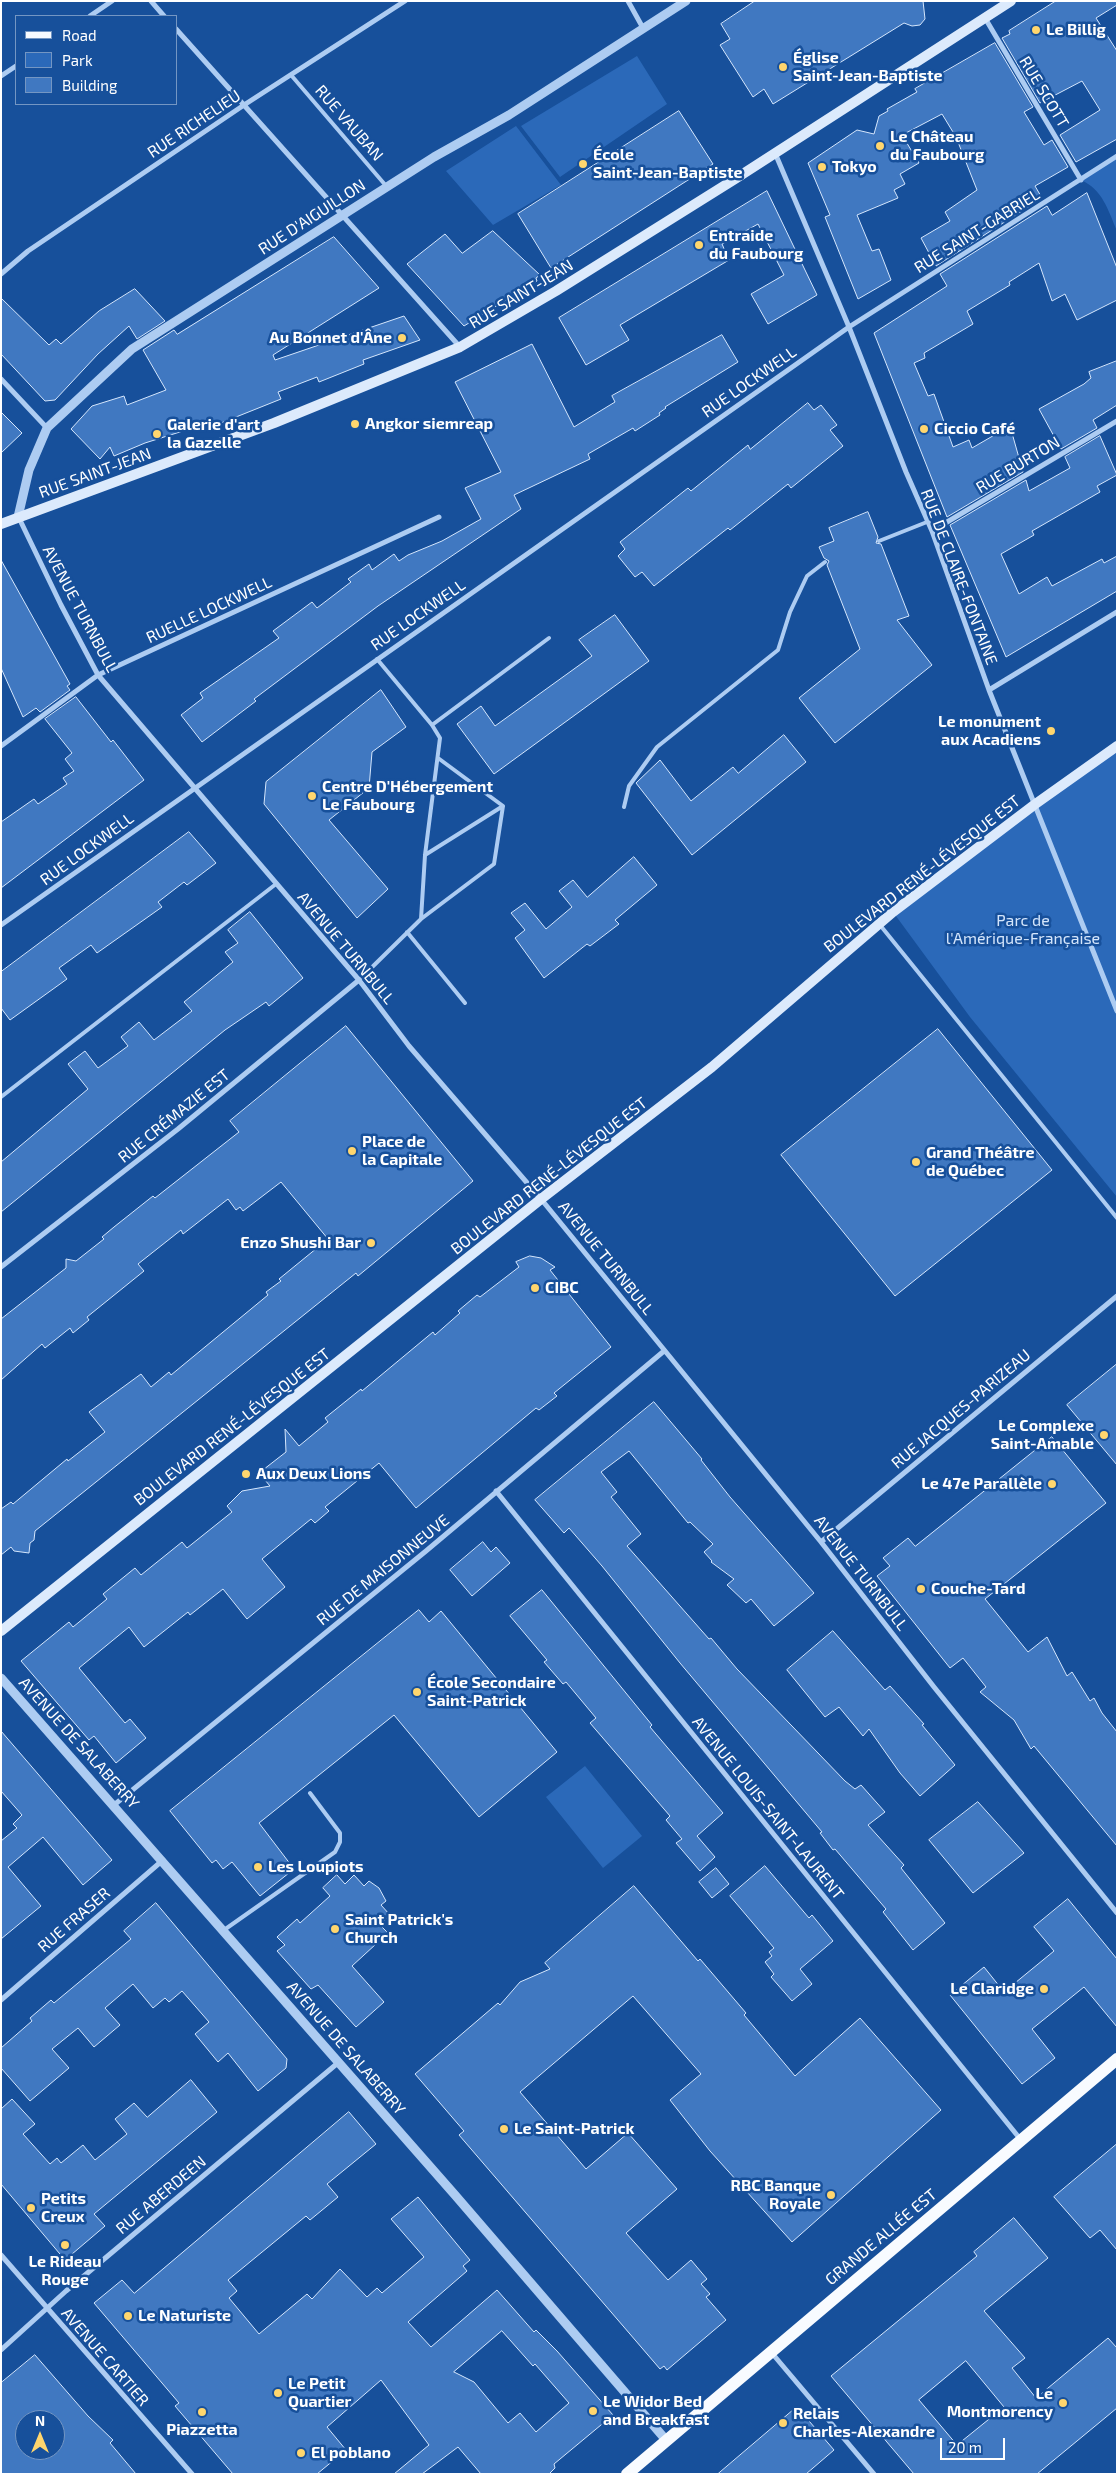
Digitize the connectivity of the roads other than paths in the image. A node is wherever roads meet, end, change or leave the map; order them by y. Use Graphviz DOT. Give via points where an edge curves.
graph roads {
  1 [pos="112,1"];
  2 [pos="151,1"];
  3 [pos="405,1"];
  4 [pos="628,1"];
  5 [pos="686,1"];
  6 [pos="1011,1"];
  7 [pos="91,15"];
  8 [pos="163,15"];
  9 [pos="985,18"];
  10 [pos="643,28"];
  11 [pos="178,31"];
  12 [pos="15,67"];
  13 [pos="291,75"];
  14 [pos="1,76"];
  15 [pos="244,105"];
  16 [pos="775,152"];
  17 [pos="1117,156"];
  18 [pos="1081,180"];
  19 [pos="387,187"];
  20 [pos="342,216"];
  21 [pos="1,274"];
  22 [pos="849,327"];
  23 [pos="460,347"];
  24 [pos="1,379"];
  25 [pos="1117,421"];
  26 [pos="47,428"];
  27 [pos="18,517"];
  28 [pos="438,517"];
  29 [pos="927,522"];
  30 [pos="1,524"];
  31 [pos="932,531"];
  32 [pos="879,541"];
  33 [pos="826,562"];
  34 [pos="1117,612"];
  35 [pos="549,638"];
  36 [pos="377,659"];
  37 [pos="98,675"];
  38 [pos="989,690"];
  39 [pos="432,724"];
  40 [pos="1,746"];
  41 [pos="1117,746"];
  42 [pos="438,758"];
  43 [pos="195,786"];
  44 [pos="1034,805"];
  45 [pos="503,806"];
  46 [pos="624,807"];
  47 [pos="425,855"];
  48 [pos="276,884"];
  49 [pos="421,919"];
  50 [pos="879,924"];
  51 [pos="1,925"];
  52 [pos="407,932"];
  53 [pos="359,980"];
  54 [pos="465,1003"];
  55 [pos="1117,1012"];
  56 [pos="1,1097"];
  57 [pos="541,1199"];
  58 [pos="1117,1218"];
  59 [pos="1,1267"];
  60 [pos="1117,1296"];
  61 [pos="664,1350"];
  62 [pos="496,1491"];
  63 [pos="821,1542"];
  64 [pos="1,1631"];
  65 [pos="1,1678"];
  66 [pos="310,1793"];
  67 [pos="114,1805"];
  68 [pos="163,1860"];
  69 [pos="1117,1913"];
  70 [pos="224,1930"];
  71 [pos="1,2000"];
  72 [pos="1117,2059"];
  73 [pos="338,2062"];
  74 [pos="1021,2140"];
  75 [pos="1,2255"];
  76 [pos="47,2309"];
  77 [pos="1,2350"];
  78 [pos="770,2352"];
  79 [pos="666,2440"];
  80 [pos="192,2474"];
  81 [pos="628,2474"];
  82 [pos="874,2474"];
  1 -- 7 [label="street"];
  2 -- 8 [label="street"];
  3 -- 13 [label="street, RUE RICHELIEU"];
  4 -- 10 [label="street"];
  5 -- 10 [label="street, RUE D'AIGUILLON"];
  6 -- 9 [label="main road, RUE SAINT-JEAN"];
  9 -- 16 [label="main road, RUE SAINT-JEAN"];
  9 -- 18 [label="street, RUE SCOTT"];
  10 -- 19 [label="street, RUE D'AIGUILLON" via="509,115"];
  11 -- 15 [label="street"];
  12 -- 14 [label="street"];
  13 -- 15 [label="street, RUE RICHELIEU"];
  13 -- 19 [label="lane, RUE VAUBAN"];
  15 -- 20 [label="street"];
  15 -- 21 [label="street, RUE RICHELIEU" via="28,251"];
  16 -- 22 [label="street, RUE DE CLAIRE-FONTAINE"];
  16 -- 23 [label="main road, RUE SAINT-JEAN" via="556,291"];
  17 -- 18 [label="street, RUE SAINT-GABRIEL"];
  18 -- 22 [label="street, RUE SAINT-GABRIEL"];
  19 -- 20 [label="street, RUE D'AIGUILLON"];
  20 -- 23 [label="street"];
  20 -- 26 [label="street, RUE D'AIGUILLON" via="132,349"];
  22 -- 29 [label="street, RUE DE CLAIRE-FONTAINE"];
  22 -- 36 [label="street, RUE LOCKWELL"];
  23 -- 27 [label="main road, RUE SAINT-JEAN" via="274,423"];
  24 -- 26 [label="street"];
  25 -- 31 [label="street, RUE BURTON"];
  26 -- 27 [label="street, RUE D'AIGUILLON" via="29,470"];
  27 -- 30 [label="main road, RUE SAINT-JEAN"];
  27 -- 37 [label="street, AVENUE TURNBULL"];
  28 -- 37 [label="street, RUELLE LOCKWELL"];
  29 -- 31 [label="street, RUE DE CLAIRE-FONTAINE"];
  29 -- 32 [label="lane"];
  31 -- 38 [label="street, RUE DE CLAIRE-FONTAINE"];
  33 -- 46 [label="lane" via="807,576 790,612 778,650 657,747 629,786"];
  34 -- 38 [label="street"];
  35 -- 39 [label="lane"];
  36 -- 39 [label="lane"];
  36 -- 43 [label="street, RUE LOCKWELL"];
  37 -- 40 [label="street, RUELLE LOCKWELL"];
  37 -- 43 [label="street, AVENUE TURNBULL"];
  38 -- 44 [label="street, RUE DE CLAIRE-FONTAINE"];
  39 -- 42 [label="lane" via="440,738"];
  41 -- 44 [label="main road, BOULEVARD RENÉ-LÉVESQUE EST"];
  42 -- 45 [label="lane"];
  42 -- 47 [label="lane"];
  43 -- 48 [label="street, AVENUE TURNBULL"];
  43 -- 51 [label="street, RUE LOCKWELL"];
  44 -- 50 [label="main road, BOULEVARD RENÉ-LÉVESQUE EST"];
  44 -- 55 [label="street, RUE DE CLAIRE-FONTAINE"];
  45 -- 47 [label="lane"];
  45 -- 49 [label="lane" via="494,864"];
  47 -- 49 [label="lane"];
  48 -- 53 [label="street, AVENUE TURNBULL"];
  48 -- 56 [label="lane"];
  49 -- 52 [label="lane"];
  50 -- 57 [label="main road, BOULEVARD RENÉ-LÉVESQUE EST" via="712,1067"];
  50 -- 58 [label="lane"];
  52 -- 53 [label="lane"];
  52 -- 54 [label="lane"];
  53 -- 57 [label="street, AVENUE TURNBULL" via="409,1046"];
  53 -- 59 [label="street, RUE CRÉMAZIE EST" via="178,1129"];
  57 -- 61 [label="street, AVENUE TURNBULL"];
  57 -- 64 [label="main road, BOULEVARD RENÉ-LÉVESQUE EST"];
  60 -- 63 [label="street, RUE JACQUES-PARIZEAU"];
  61 -- 62 [label="street, RUE DE MAISONNEUVE"];
  61 -- 63 [label="street, AVENUE TURNBULL"];
  62 -- 67 [label="street, RUE DE MAISONNEUVE"];
  62 -- 74 [label="street, AVENUE LOUIS-SAINT-LAURENT"];
  63 -- 69 [label="street, AVENUE TURNBULL"];
  65 -- 67 [label="street, AVENUE DE SALABERRY"];
  66 -- 70 [label="lane" via="340,1833 340,1842 334,1852"];
  67 -- 68 [label="street, AVENUE DE SALABERRY"];
  68 -- 70 [label="street, AVENUE DE SALABERRY"];
  68 -- 71 [label="street, RUE FRASER"];
  70 -- 73 [label="street, AVENUE DE SALABERRY"];
  72 -- 74 [label="main road, GRANDE ALLÉE EST"];
  73 -- 76 [label="street, RUE ABERDEEN"];
  73 -- 79 [label="street, AVENUE DE SALABERRY"];
  74 -- 78 [label="main road, GRANDE ALLÉE EST"];
  75 -- 76 [label="street, AVENUE CARTIER"];
  76 -- 77 [label="street, RUE ABERDEEN"];
  76 -- 80 [label="street, AVENUE CARTIER"];
  78 -- 79 [label="main road, GRANDE ALLÉE EST"];
  78 -- 82 [label="street"];
  79 -- 81 [label="main road, GRANDE ALLÉE EST"];
}
